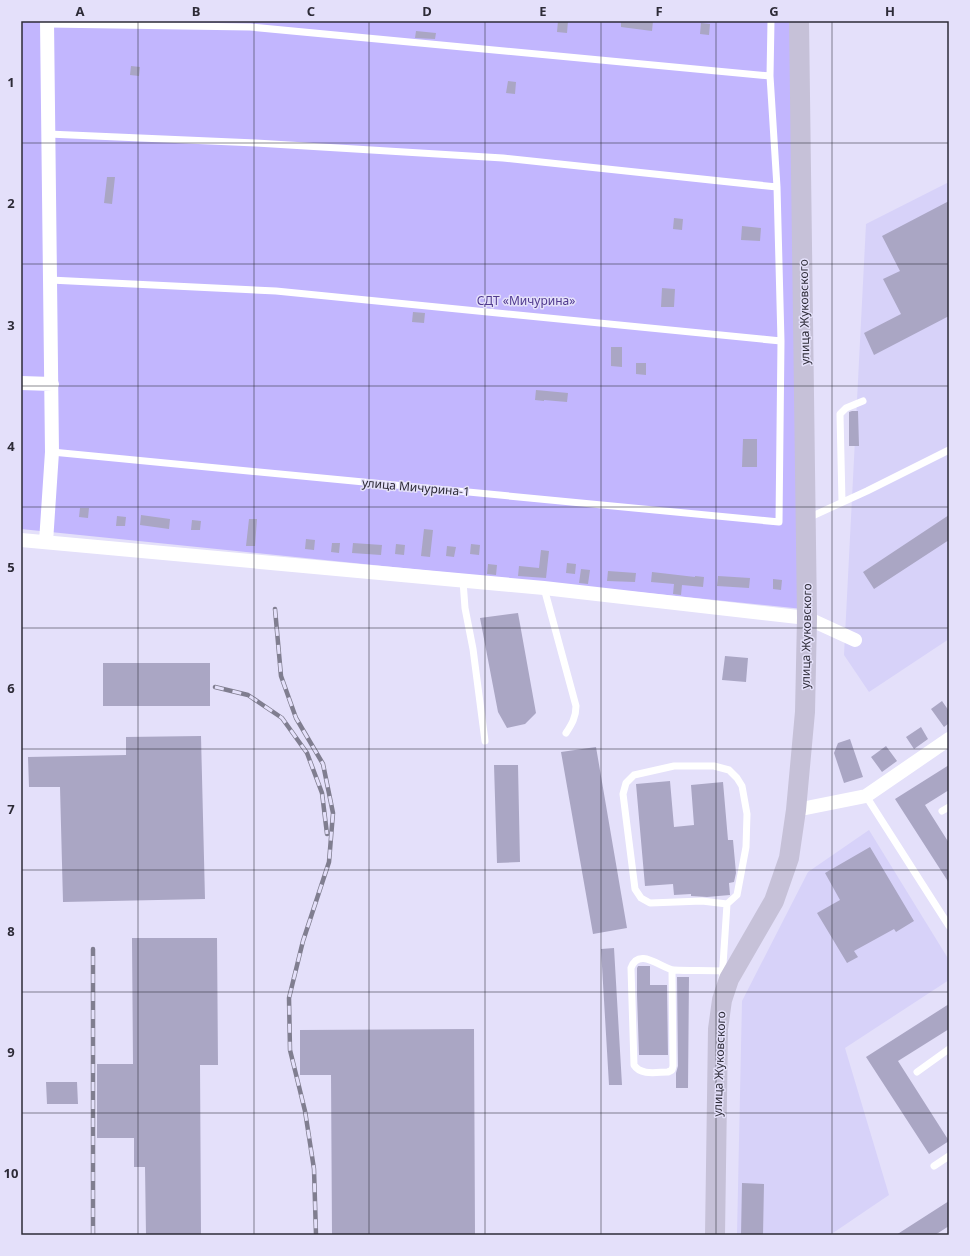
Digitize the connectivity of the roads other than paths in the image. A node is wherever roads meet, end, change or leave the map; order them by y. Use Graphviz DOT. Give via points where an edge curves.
graph roads {
  1 [pos="771,21"];
  2 [pos="799,21"];
  3 [pos="47,22"];
  4 [pos="770,76"];
  5 [pos="48,134"];
  6 [pos="776,187"];
  7 [pos="50,280"];
  8 [pos="781,341"];
  9 [pos="21,383"];
  10 [pos="52,384"];
  11 [pos="863,401"];
  12 [pos="949,450"];
  13 [pos="52,452"];
  14 [pos="842,502"];
  15 [pos="806,518"];
  16 [pos="21,540"];
  17 [pos="46,542"];
  18 [pos="463,581"];
  19 [pos="544,588"];
  20 [pos="807,618"];
  21 [pos="855,640"];
  22 [pos="566,733"];
  23 [pos="949,739"];
  24 [pos="485,741"];
  25 [pos="866,796"];
  26 [pos="949,806"];
  27 [pos="796,810"];
  28 [pos="942,811"];
  29 [pos="727,904"];
  30 [pos="949,926"];
  31 [pos="672,970"];
  32 [pos="722,971"];
  33 [pos="722,1000"];
  34 [pos="949,1049"];
  35 [pos="917,1072"];
  36 [pos="949,1156"];
  37 [pos="934,1166"];
  38 [pos="715,1235"];
  1 -- 4 [label="lane"];
  2 -- 15 [label="main road, улица Жуковского"];
  3 -- 4 [label="lane" via="250,27"];
  3 -- 5 [label="street"];
  4 -- 6 [label="lane"];
  5 -- 6 [label="lane" via="503,158"];
  5 -- 7 [label="street"];
  6 -- 8 [label="lane"];
  7 -- 8 [label="lane" via="276,291"];
  7 -- 10 [label="street"];
  8 -- 13 [label="lane, улица Мичурина-1" via="779,522"];
  9 -- 10 [label="street"];
  10 -- 13 [label="street"];
  11 -- 14 [label="lane" via="846,408 840,414"];
  12 -- 14 [label="lane"];
  13 -- 17 [label="street"];
  14 -- 15 [label="lane"];
  15 -- 20 [label="main road, улица Жуковского"];
  16 -- 17 [label="street"];
  17 -- 18 [label="street"];
  18 -- 19 [label="street"];
  18 -- 24 [label="lane"];
  19 -- 20 [label="street"];
  19 -- 22 [label="lane" via="576,706 576,715"];
  20 -- 21 [label="street"];
  20 -- 27 [label="main road, улица Жуковского" via="805,712"];
  23 -- 25 [label="street"];
  25 -- 27 [label="street"];
  25 -- 30 [label="lane"];
  26 -- 28 [label="lane"];
  27 -- 33 [label="main road, улица Жуковского" via="789,858 774,902 729,979"];
  29 -- 29 [label="lane" via="737,894 746,847 747,814 742,786 737,778 729,770 714,766 674,766 634,775 626,783 623,794 635,889 641,898 650,903 702,901"];
  29 -- 32 [label="lane"];
  31 -- 31 [label="lane" via="654,960 637,960 632,963 634,1065 641,1072 672,1070"];
  31 -- 32 [label="lane"];
  32 -- 33 [label="lane"];
  33 -- 38 [label="main road, улица Жуковского" via="718,1029"];
  34 -- 35 [label="lane"];
  36 -- 37 [label="lane"];
}
